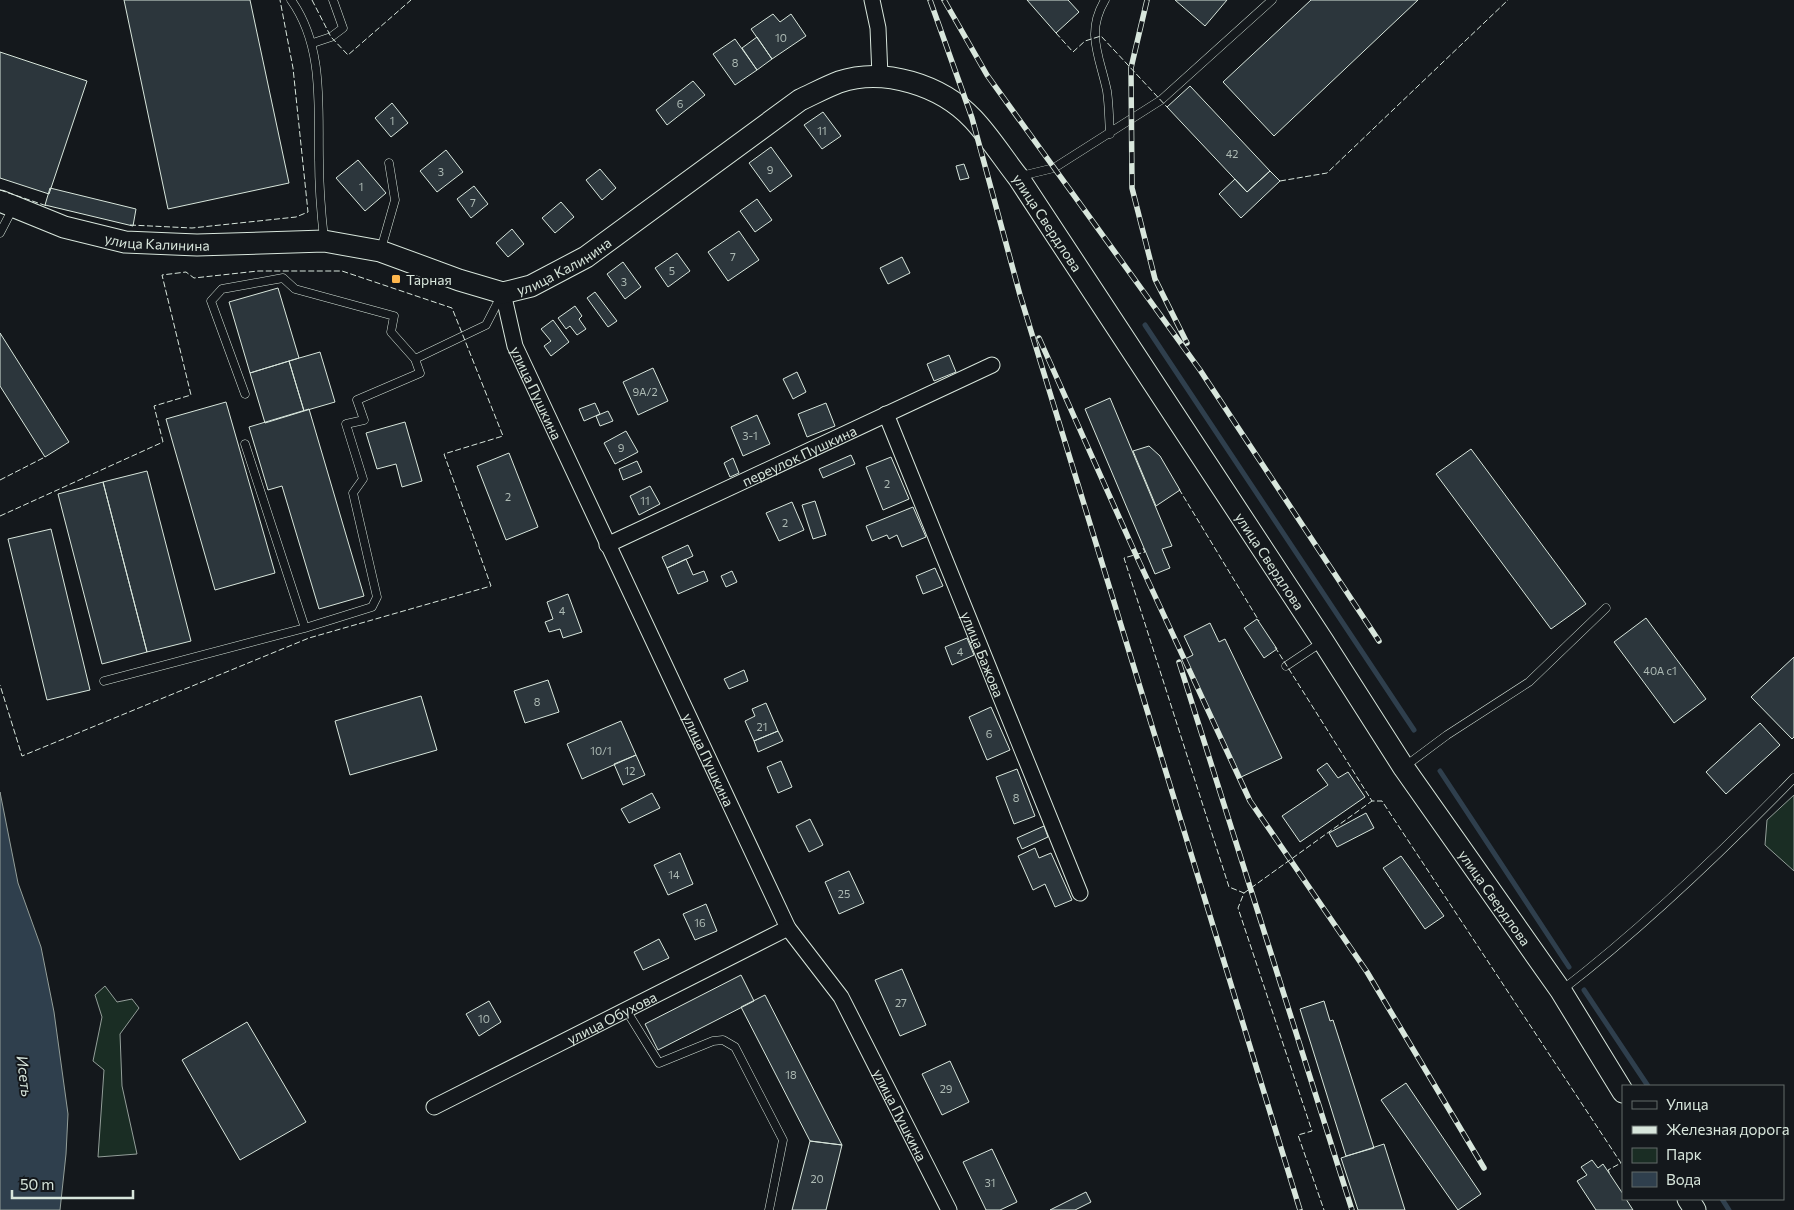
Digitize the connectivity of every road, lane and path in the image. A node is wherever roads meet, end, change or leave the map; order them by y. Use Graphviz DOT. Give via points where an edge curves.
graph roads {
  1 [pos="291,0"];
  2 [pos="333,0"];
  3 [pos="872,0"];
  4 [pos="1104,0"];
  5 [pos="1272,0"];
  6 [pos="312,43"];
  7 [pos="880,76"];
  8 [pos="1110,134"];
  9 [pos="389,164"];
  10 [pos="1018,177"];
  11 [pos="7,204"];
  12 [pos="0,233"];
  13 [pos="324,240"];
  14 [pos="380,251"];
  15 [pos="503,293"];
  16 [pos="415,359"];
  17 [pos="992,365"];
  18 [pos="246,394"];
  19 [pos="886,414"];
  20 [pos="245,444"];
  21 [pos="607,545"];
  22 [pos="1606,608"];
  23 [pos="305,628"];
  24 [pos="1323,641"];
  25 [pos="1286,666"];
  26 [pos="104,681"];
  27 [pos="1404,768"];
  28 [pos="1794,778"];
  29 [pos="1080,893"];
  30 [pos="788,928"];
  31 [pos="1561,991"];
  32 [pos="626,1010"];
  33 [pos="1622,1090"];
  34 [pos="434,1106"];
  35 [pos="945,1209"];
  36 [pos="769,1210"];
  1 -- 6 [label="lane"];
  2 -- 6 [label="lane" via="343,28"];
  3 -- 7 [label="street" via="878,28"];
  4 -- 8 [label="lane" via="1093,38 1107,92"];
  5 -- 8 [label="lane" via="1161,100"];
  6 -- 13 [label="lane" via="318,82 319,193"];
  7 -- 10 [label="main road, улица Свердлова" via="938,93 972,118"];
  7 -- 15 [label="main road, улица Калинина" via="840,82 800,100 586,257 531,286"];
  8 -- 10 [label="lane" via="1054,168"];
  9 -- 14 [label="lane" via="395,200"];
  10 -- 24 [label="main road, улица Свердлова"];
  11 -- 12 [label="lane"];
  11 -- 13 [label="main road, улица Калинина" via="64,227 124,242 197,245"];
  13 -- 14 [label="main road, улица Калинина"];
  14 -- 15 [label="main road, улица Калинина"];
  15 -- 16 [label="lane" via="486,324"];
  15 -- 21 [label="street, улица Пушкина" via="515,346"];
  16 -- 18 [label="lane" via="391,332 394,316 295,289 283,278 222,289 211,301"];
  16 -- 23 [label="lane" via="420,373 357,400 364,420 346,424 363,479 353,493 377,597 372,608"];
  17 -- 19 [label="street, переулок Пушкина"];
  19 -- 21 [label="street, переулок Пушкина"];
  19 -- 29 [label="street, улица Бажова"];
  20 -- 23 [label="lane"];
  21 -- 30 [label="street, улица Пушкина"];
  22 -- 27 [label="lane" via="1529,682 1447,735"];
  23 -- 26 [label="lane"];
  24 -- 25 [label="lane"];
  24 -- 27 [label="main road, улица Свердлова"];
  27 -- 31 [label="main road, улица Свердлова"];
  28 -- 31 [label="lane" via="1721,852"];
  30 -- 32 [label="street, улица Обухова"];
  30 -- 35 [label="street, улица Пушкина" via="842,997"];
  31 -- 33 [label="main road, улица Свердлова"];
  32 -- 34 [label="street, улица Обухова"];
  32 -- 36 [label="lane" via="659,1063 713,1041 723,1040 735,1047 783,1140"];
}
